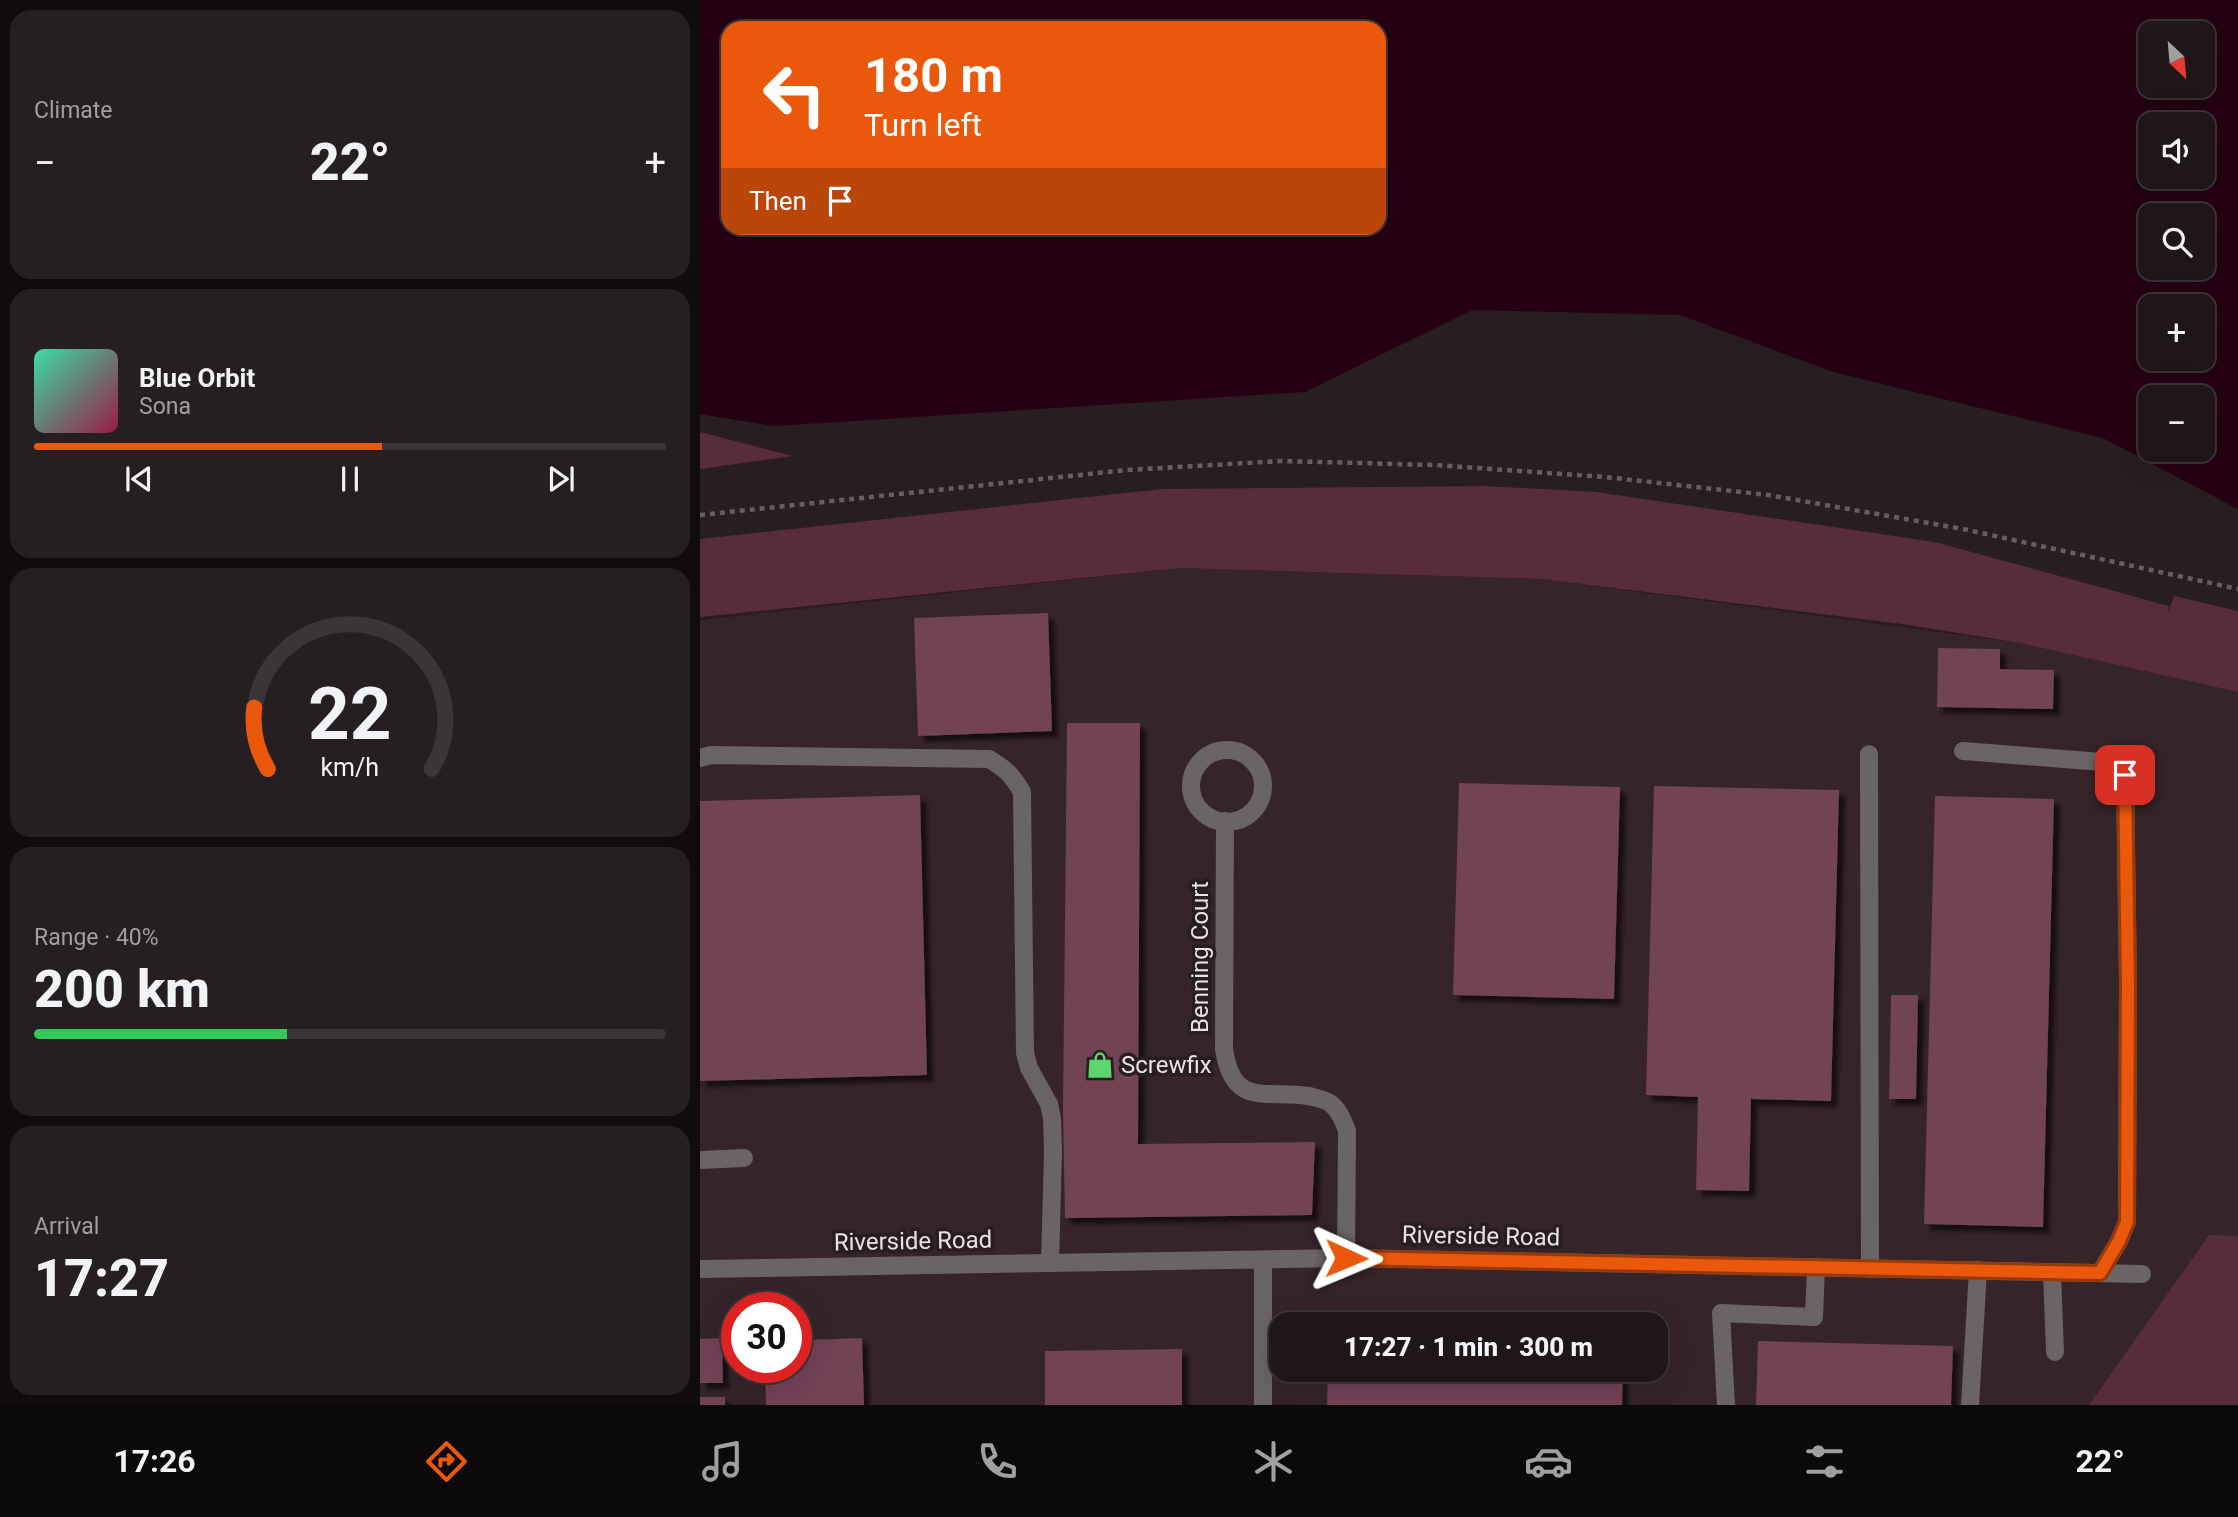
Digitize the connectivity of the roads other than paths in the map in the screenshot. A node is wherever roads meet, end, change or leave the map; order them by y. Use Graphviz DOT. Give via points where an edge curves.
graph roads {
  1 [pos="1963,751"];
  2 [pos="1868,754"];
  3 [pos="700,758"];
  4 [pos="1225,821"];
  5 [pos="744,1158"];
  6 [pos="700,1160"];
  7 [pos="1346,1258"];
  8 [pos="1263,1259"];
  9 [pos="1050,1263"];
  10 [pos="1816,1267"];
  11 [pos="700,1269"];
  12 [pos="1870,1269"];
  13 [pos="1978,1270"];
  14 [pos="2052,1272"];
  15 [pos="2100,1273"];
  16 [pos="2142,1274"];
  17 [pos="2054,1352"];
  18 [pos="1263,1405"];
  19 [pos="1726,1405"];
  20 [pos="1970,1405"];
  1 -- 15 [label="street" via="2102,762 2125,775 2127,1222"];
  2 -- 12 [label="street"];
  3 -- 9 [label="street" via="989,760 1013,778 1022,792 1025,1054 1052,1118"];
  4 -- 4 [label="street" via="1210,817 1196,805 1192,776 1209,755 1235,751 1256,766 1262,791 1248,815"];
  4 -- 7 [label="street, Benning Court" via="1227,1066 1247,1090 1322,1099 1341,1116 1347,1131"];
  5 -- 6 [label="street"];
  7 -- 8 [label="street, Riverside Road"];
  7 -- 10 [label="street, Riverside Road"];
  8 -- 9 [label="street, Riverside Road"];
  8 -- 18 [label="street"];
  9 -- 11 [label="street, Riverside Road"];
  10 -- 12 [label="street, Riverside Road"];
  10 -- 19 [label="street" via="1814,1317 1721,1313"];
  12 -- 13 [label="street, Riverside Road"];
  13 -- 14 [label="street, Riverside Road"];
  13 -- 20 [label="street"];
  14 -- 15 [label="street, Riverside Road"];
  14 -- 17 [label="street"];
  15 -- 16 [label="street, Riverside Road"];
}
